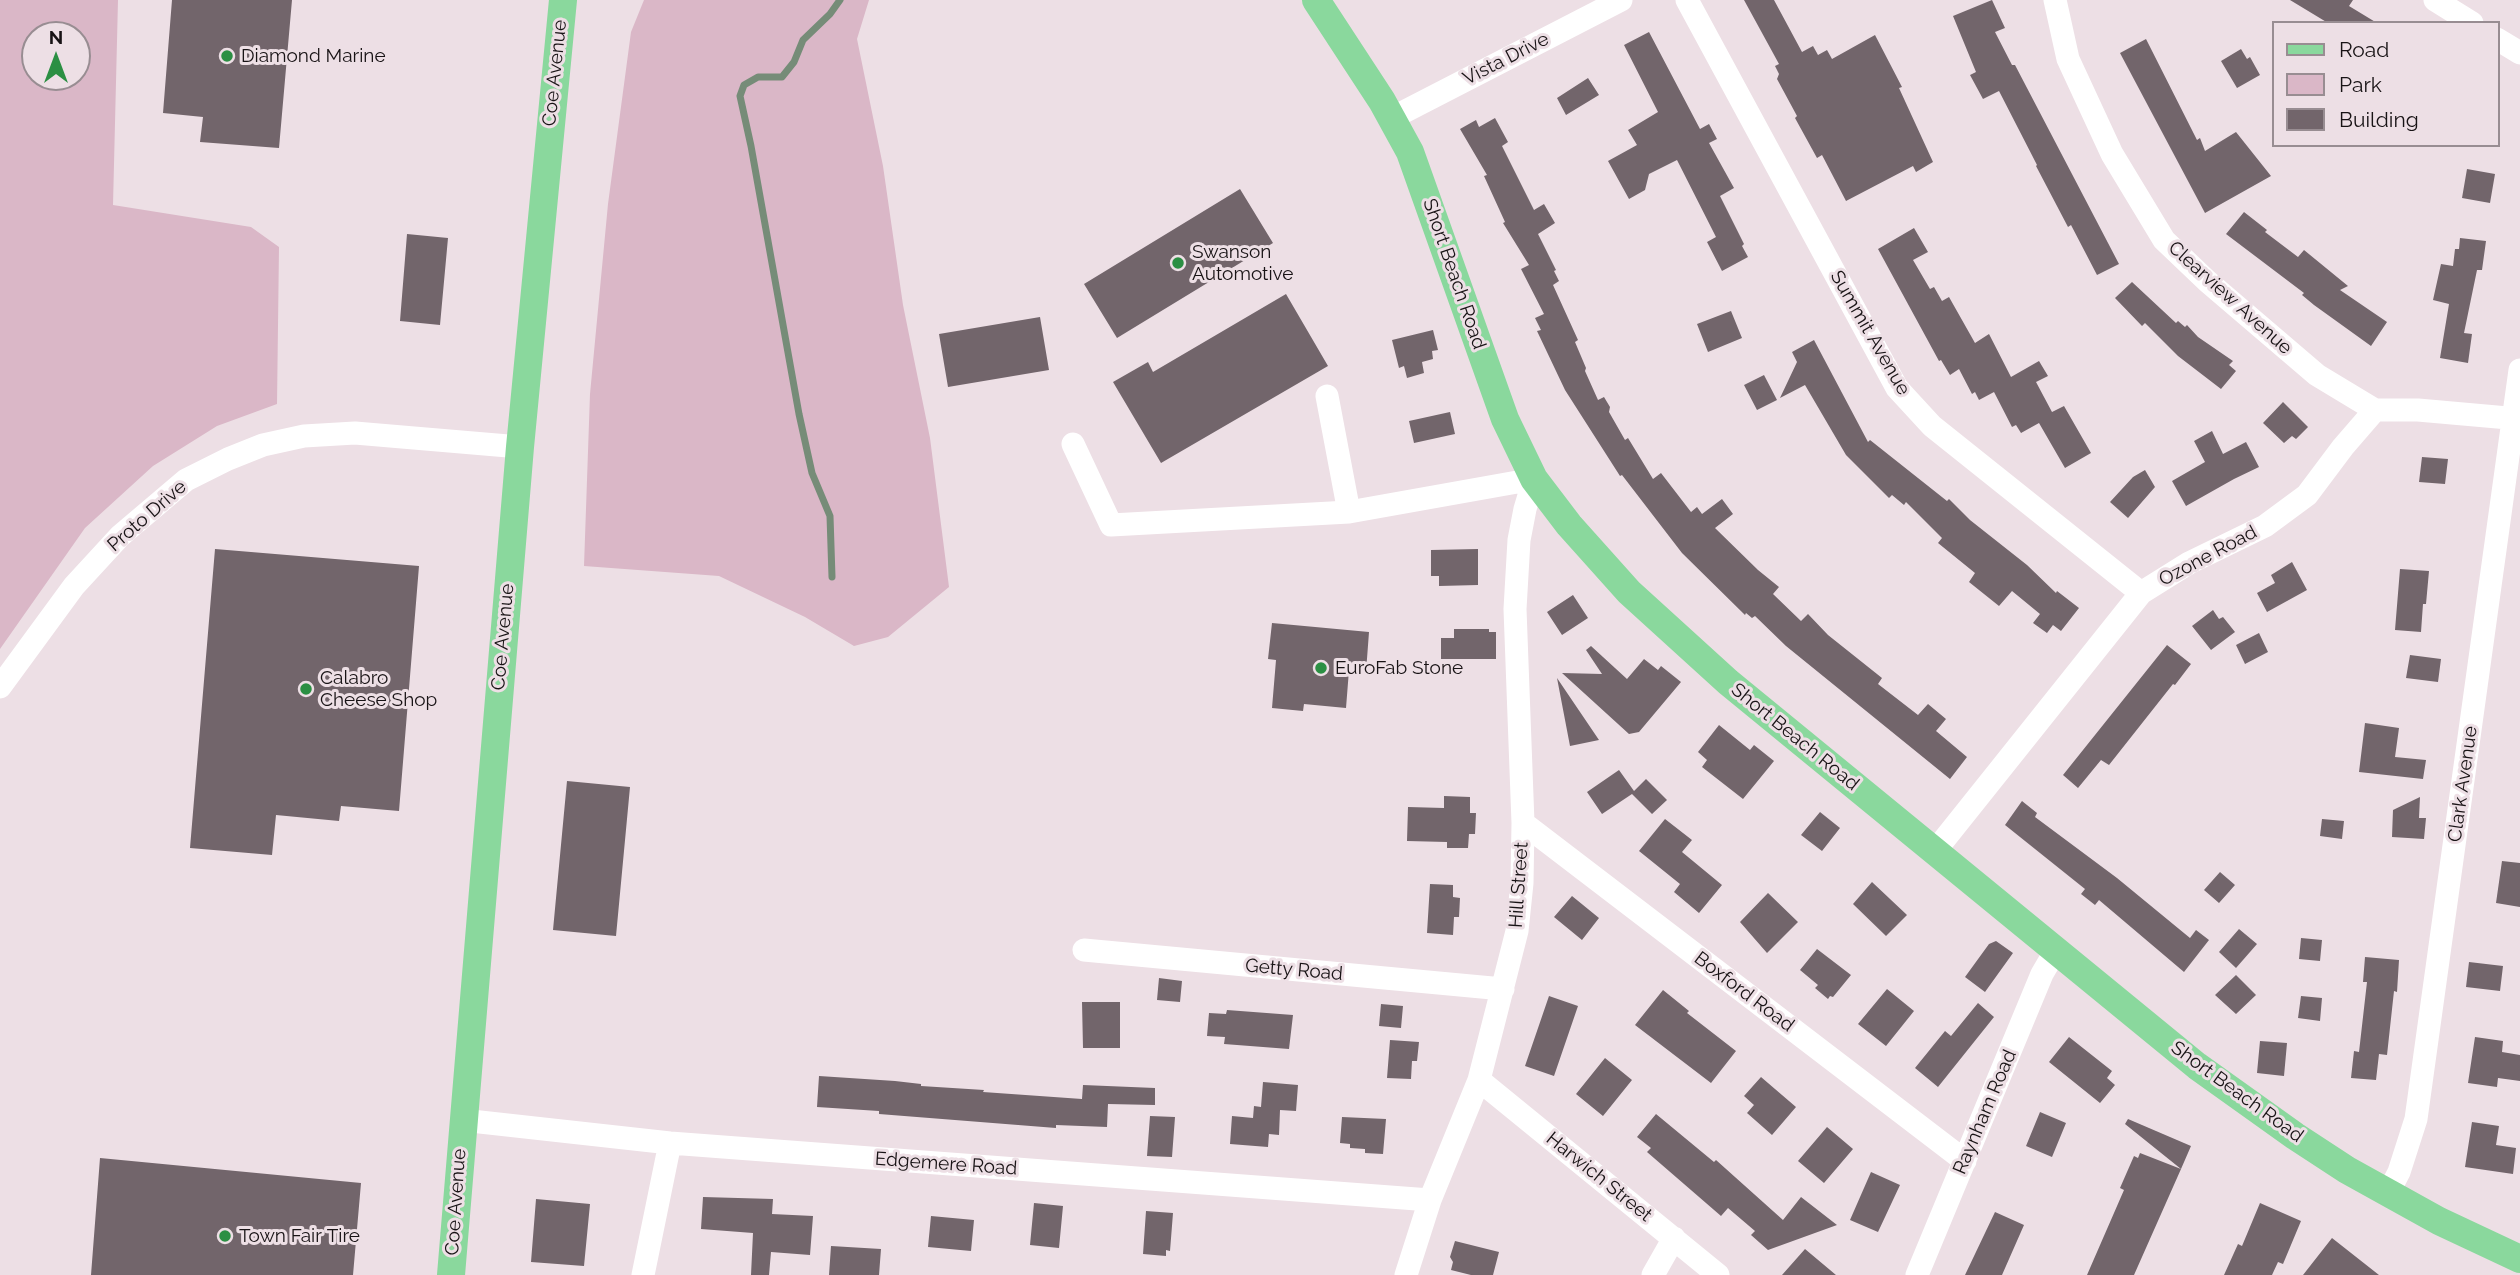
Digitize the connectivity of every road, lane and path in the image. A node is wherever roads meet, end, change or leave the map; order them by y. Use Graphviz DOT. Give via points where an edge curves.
graph roads {
  1 [pos="563,0"];
  2 [pos="1317,0"];
  3 [pos="1621,0"];
  4 [pos="1687,0"];
  5 [pos="2055,0"];
  6 [pos="2435,0"];
  7 [pos="2469,21"];
  8 [pos="2499,40"];
  9 [pos="2520,53"];
  10 [pos="1392,118"];
  11 [pos="2520,370"];
  12 [pos="1327,396"];
  13 [pos="2375,410"];
  14 [pos="2517,419"];
  15 [pos="1073,444"];
  16 [pos="520,447"];
  17 [pos="1534,479"];
  18 [pos="1349,512"];
  19 [pos="2141,593"];
  20 [pos="0,687"];
  21 [pos="1523,822"];
  22 [pos="1935,851"];
  23 [pos="1084,950"];
  24 [pos="2056,950"];
  25 [pos="1503,989"];
  26 [pos="1479,1080"];
  27 [pos="462,1120"];
  28 [pos="670,1143"];
  29 [pos="1965,1161"];
  30 [pos="2388,1193"];
  31 [pos="1430,1200"];
  32 [pos="1674,1238"];
  33 [pos="2520,1259"];
  34 [pos="451,1275"];
  35 [pos="643,1275"];
  36 [pos="1406,1275"];
  37 [pos="1653,1275"];
  38 [pos="1718,1275"];
  39 [pos="1917,1275"];
  1 -- 16 [label="main road, Coe Avenue"];
  2 -- 10 [label="main road, Short Beach Road"];
  3 -- 10 [label="street, Vista Drive"];
  4 -- 19 [label="street, Summit Avenue" via="1897,387 1932,426"];
  5 -- 13 [label="street, Clearview Avenue" via="2068,59 2112,154 2164,240 2316,375"];
  6 -- 7 [label="street"];
  8 -- 9 [label="street"];
  10 -- 17 [label="main road, Short Beach Road" via="1422,183 1505,419"];
  11 -- 14 [label="street, Clark Avenue"];
  12 -- 18 [label="street"];
  13 -- 14 [label="street"];
  13 -- 19 [label="street, Ozone Road" via="2307,495 2265,526"];
  14 -- 30 [label="street, Clark Avenue" via="2416,1119"];
  15 -- 18 [label="street" via="1111,525"];
  16 -- 20 [label="street, Proto Drive" via="355,433 304,436 228,459 186,480 120,536 74,586"];
  16 -- 27 [label="main road, Coe Avenue"];
  17 -- 18 [label="street"];
  17 -- 21 [label="street, Hill Street" via="1519,540 1515,608"];
  17 -- 22 [label="main road, Short Beach Road" via="1629,592 1728,682"];
  19 -- 22 [label="street, Ozone Road"];
  21 -- 25 [label="street, Hill Street" via="1517,931"];
  21 -- 29 [label="street, Boxford Road"];
  22 -- 24 [label="main road, Short Beach Road"];
  23 -- 25 [label="street, Getty Road"];
  24 -- 29 [label="street, Raynham Road"];
  24 -- 30 [label="main road, Short Beach Road" via="2197,1066 2295,1136"];
  25 -- 26 [label="street, Hill Street"];
  26 -- 31 [label="street, Hill Street"];
  26 -- 32 [label="street, Harwich Street"];
  27 -- 28 [label="street, Edgemere Road"];
  27 -- 34 [label="main road, Coe Avenue"];
  28 -- 31 [label="street, Edgemere Road"];
  28 -- 35 [label="street"];
  29 -- 39 [label="street, Raynham Road"];
  30 -- 33 [label="main road, Short Beach Road"];
  31 -- 36 [label="street, Hill Street"];
  32 -- 37 [label="street"];
  32 -- 38 [label="street, Harwich Street"];
}
